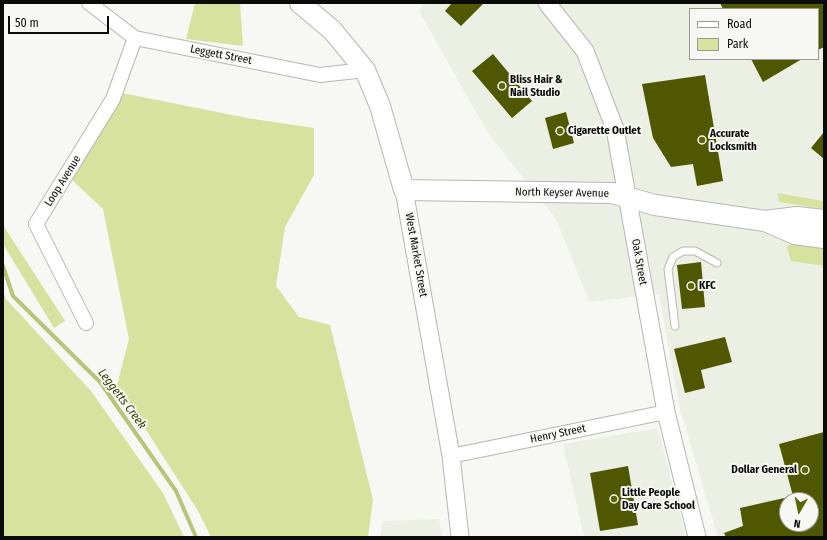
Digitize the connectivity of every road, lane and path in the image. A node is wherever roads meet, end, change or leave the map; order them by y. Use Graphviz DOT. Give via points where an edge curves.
graph roads {
  1 [pos="89,3"];
  2 [pos="547,3"];
  3 [pos="310,6"];
  4 [pos="135,38"];
  5 [pos="365,70"];
  6 [pos="404,190"];
  7 [pos="628,198"];
  8 [pos="824,220"];
  9 [pos="765,221"];
  10 [pos="824,238"];
  11 [pos="717,263"];
  12 [pos="86,323"];
  13 [pos="675,326"];
  14 [pos="666,412"];
  15 [pos="451,456"];
  16 [pos="460,537"];
  17 [pos="697,537"];
  1 -- 4 [label="street, Leggett Street"];
  2 -- 7 [label="street, Oak Street" via="585,51 615,129"];
  3 -- 5 [label="main road, West Market Street"];
  4 -- 5 [label="street, Leggett Street" via="320,74"];
  4 -- 12 [label="street, Loop Avenue" via="113,99 36,224"];
  5 -- 6 [label="main road, West Market Street" via="380,106"];
  6 -- 7 [label="main road, North Keyser Avenue" via="612,193"];
  6 -- 15 [label="street, West Market Street"];
  7 -- 9 [label="main road, North Keyser Avenue" via="655,205"];
  7 -- 14 [label="street, Oak Street"];
  8 -- 9 [label="main road, North Keyser Avenue" via="798,217"];
  9 -- 10 [label="main road, North Keyser Avenue" via="795,234"];
  11 -- 13 [label="lane" via="695,251 683,251 673,257 668,269"];
  14 -- 15 [label="street, Henry Street"];
  14 -- 17 [label="street, Oak Street"];
  15 -- 16 [label="street, West Market Street"];
}
